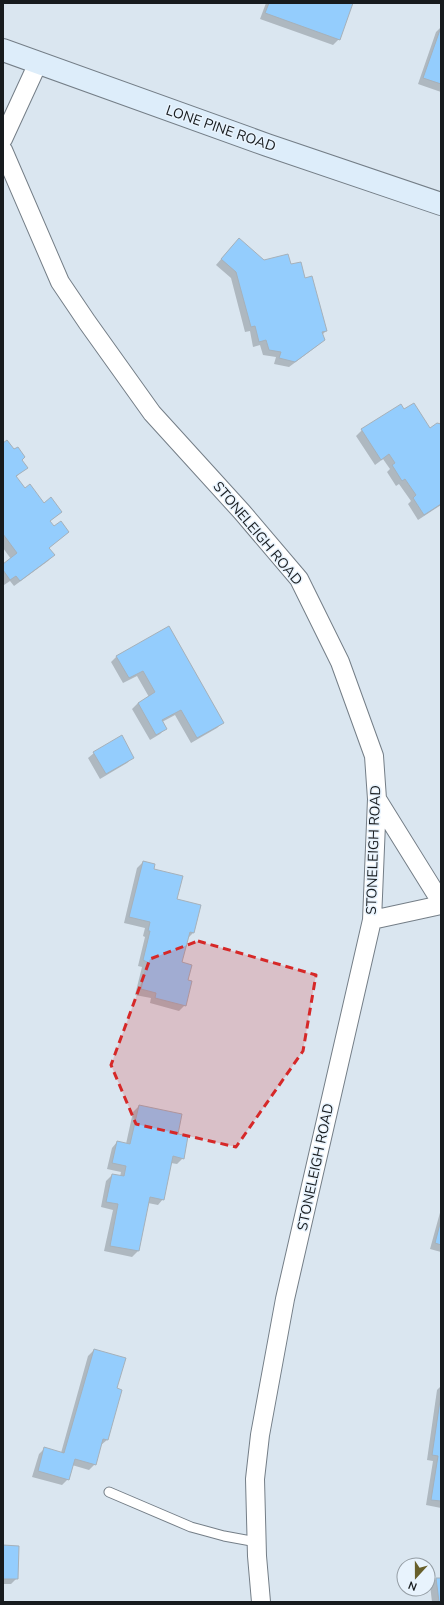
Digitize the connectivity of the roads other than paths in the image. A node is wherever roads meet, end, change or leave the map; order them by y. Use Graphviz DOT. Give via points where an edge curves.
graph roads {
  1 [pos="3,50"];
  2 [pos="38,63"];
  3 [pos="3,138"];
  4 [pos="3,150"];
  5 [pos="441,204"];
  6 [pos="377,799"];
  7 [pos="441,903"];
  8 [pos="372,920"];
  9 [pos="109,1492"];
  10 [pos="256,1542"];
  11 [pos="261,1602"];
  1 -- 2 [label="street, LONE PINE ROAD"];
  2 -- 3 [label="street"];
  2 -- 5 [label="street, LONE PINE ROAD"];
  4 -- 6 [label="street, STONELEIGH ROAD" via="60,282 82,315 152,413 299,579 340,662 374,756"];
  6 -- 7 [label="street"];
  6 -- 8 [label="street, STONELEIGH ROAD"];
  7 -- 8 [label="street"];
  8 -- 10 [label="street, STONELEIGH ROAD" via="286,1299 261,1428 256,1479"];
  9 -- 10 [label="lane" via="191,1527"];
  10 -- 11 [label="street, STONELEIGH ROAD"];
}
